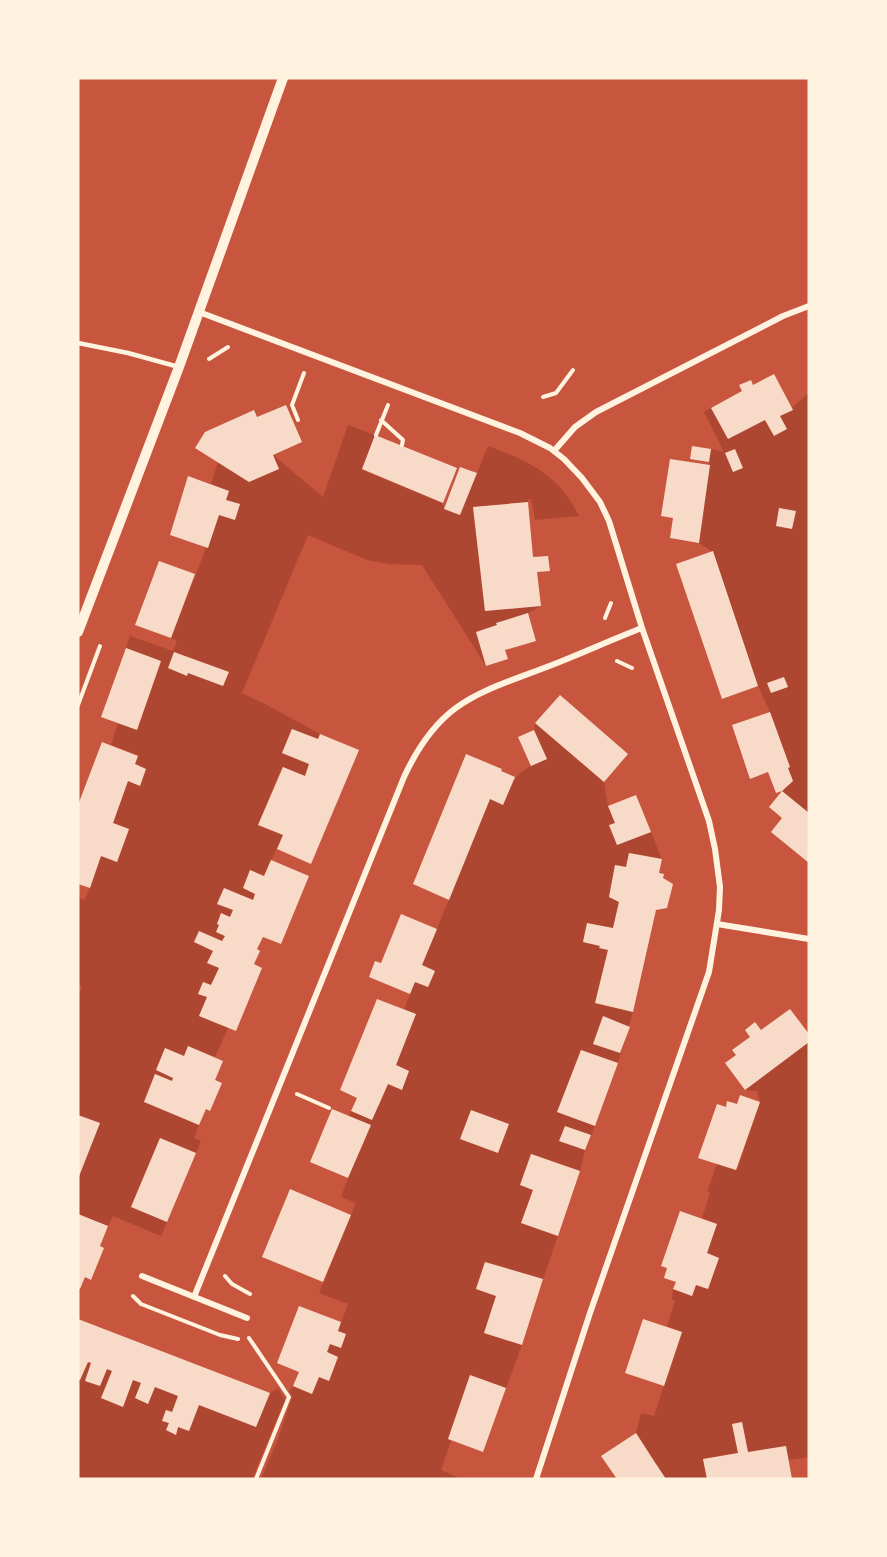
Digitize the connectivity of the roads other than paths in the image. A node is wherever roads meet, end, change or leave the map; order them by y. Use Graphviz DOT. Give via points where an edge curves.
graph roads {
  1 [pos="283,78"];
  2 [pos="809,306"];
  3 [pos="199,312"];
  4 [pos="78,343"];
  5 [pos="179,367"];
  6 [pos="554,451"];
  7 [pos="79,627"];
  8 [pos="642,628"];
  9 [pos="717,924"];
  10 [pos="809,939"];
  11 [pos="142,1276"];
  12 [pos="194,1297"];
  13 [pos="247,1318"];
  14 [pos="536,1479"];
  1 -- 3 [label="street"];
  2 -- 6 [label="street" via="604,408 575,427"];
  3 -- 5 [label="street"];
  3 -- 6 [label="street" via="520,433"];
  4 -- 5 [label="lane"];
  5 -- 7 [label="street"];
  6 -- 8 [label="street" via="600,502"];
  8 -- 9 [label="street" via="711,830 720,881"];
  8 -- 12 [label="street" via="469,698 445,715 424,739 404,777"];
  9 -- 10 [label="street"];
  9 -- 14 [label="street" via="704,988"];
  11 -- 12 [label="street"];
  12 -- 13 [label="street"];
}
